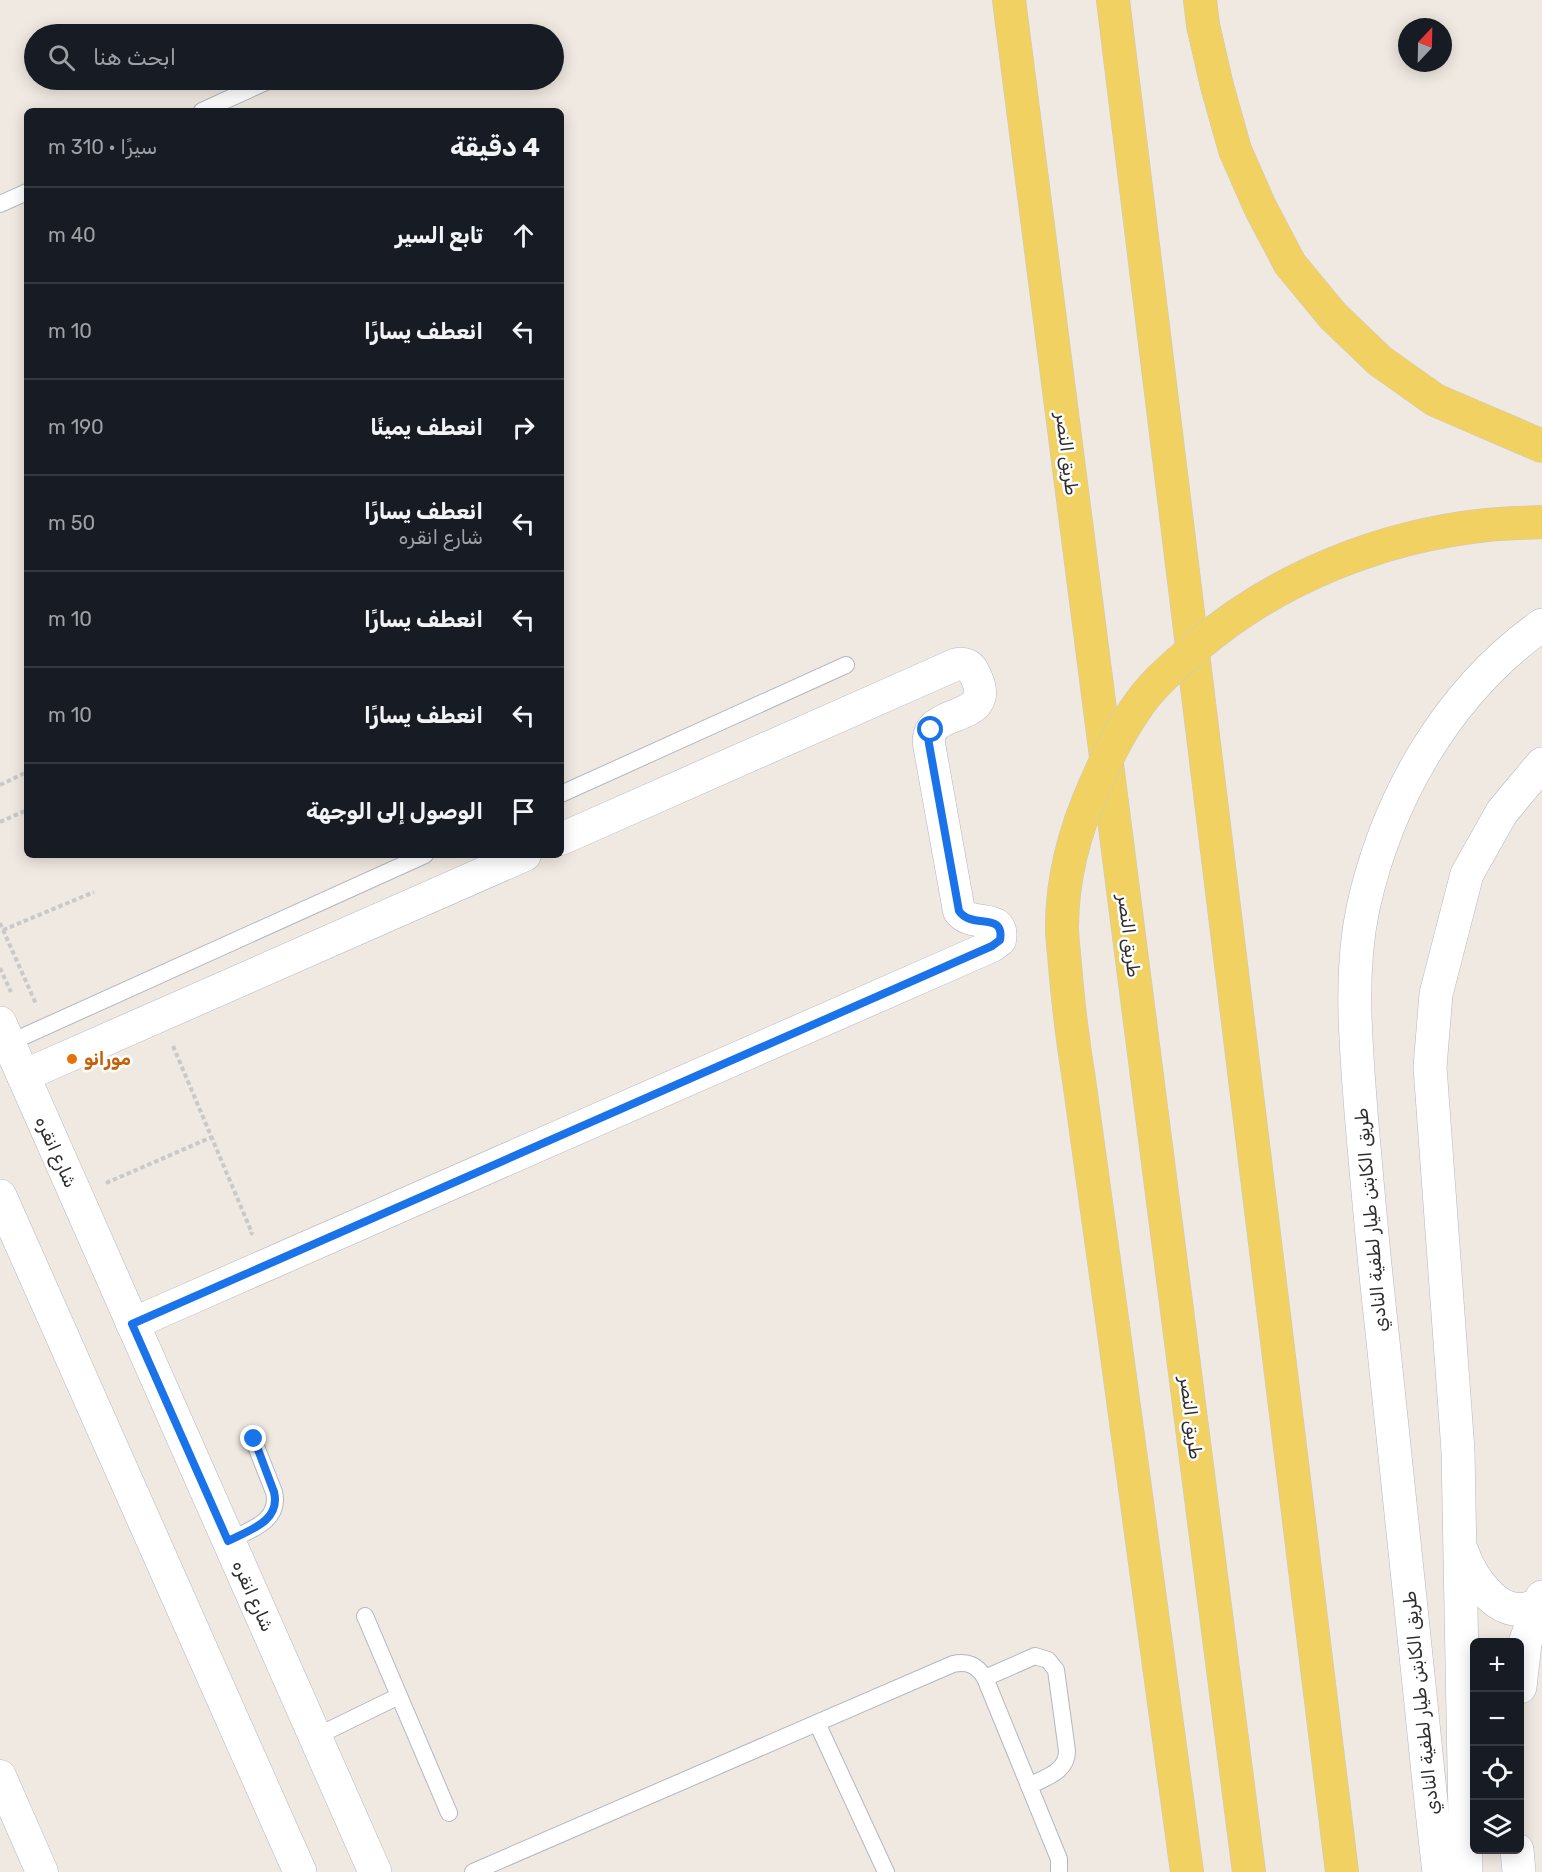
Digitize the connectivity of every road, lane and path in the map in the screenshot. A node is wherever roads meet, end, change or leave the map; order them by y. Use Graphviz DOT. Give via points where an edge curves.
graph roads {
  1 [pos="1009,0"];
  2 [pos="1113,0"];
  3 [pos="1200,0"];
  4 [pos="248,90"];
  5 [pos="209,108"];
  6 [pos="24,193"];
  7 [pos="0,204"];
  8 [pos="1542,446"];
  9 [pos="1542,522"];
  10 [pos="1542,625"];
  11 [pos="846,665"];
  12 [pos="1542,764"];
  13 [pos="24,773"];
  14 [pos="0,785"];
  15 [pos="564,793"];
  16 [pos="24,811"];
  17 [pos="0,822"];
  18 [pos="564,838"];
  19 [pos="418,858"];
  20 [pos="518,858"];
  21 [pos="94,892"];
  22 [pos="0,923"];
  23 [pos="3,930"];
  24 [pos="46,1027"];
  25 [pos="4,1033"];
  26 [pos="173,1045"];
  27 [pos="23,1076"];
  28 [pos="212,1137"];
  29 [pos="101,1185"];
  30 [pos="0,1196"];
  31 [pos="242,1238"];
  32 [pos="132,1324"];
  33 [pos="254,1439"];
  34 [pos="228,1541"];
  35 [pos="1461,1548"];
  36 [pos="1541,1600"];
  37 [pos="365,1616"];
  38 [pos="1524,1652"];
  39 [pos="984,1678"];
  40 [pos="399,1696"];
  41 [pos="817,1723"];
  42 [pos="315,1737"];
  43 [pos="0,1776"];
  44 [pos="1029,1786"];
  45 [pos="449,1813"];
  46 [pos="1517,1854"];
  47 [pos="42,1872"];
  48 [pos="300,1872"];
  49 [pos="375,1872"];
  50 [pos="473,1872"];
  51 [pos="886,1872"];
  52 [pos="1059,1872"];
  53 [pos="1187,1872"];
  54 [pos="1249,1872"];
  55 [pos="1342,1872"];
  56 [pos="1439,1872"];
  57 [pos="1466,1872"];
  58 [pos="1519,1872"];
  1 -- 54 [label="main road, طريق النصر"];
  2 -- 55 [label="main road"];
  3 -- 8 [label="main road" via="1235,150 1290,264 1333,316 1380,361 1435,400"];
  4 -- 5 [label="lane"];
  6 -- 7 [label="lane"];
  9 -- 53 [label="main road, bridge" via="1486,525 1383,547 1271,593 1241,612 1155,684 1135,709 1112,745 1075,837 1062,927 1068,1000"];
  10 -- 56 [label="main road, طريق الكابتن طيار لطفية النادي" via="1495,663 1464,695 1407,785 1386,828 1372,871 1357,952 1355,1038 1369,1207"];
  11 -- 15 [label="lane"];
  12 -- 35 [label="main road" via="1502,812 1467,874 1436,994 1430,1067 1458,1451"];
  13 -- 14 [label="path"];
  16 -- 17 [label="path"];
  18 -- 32 [label="street" via="962,664 974,671 979,700 972,709 935,725 928,737 959,911 971,920 998,925 1000,940"];
  19 -- 24 [label="lane"];
  20 -- 27 [label="street"];
  21 -- 23 [label="path"];
  22 -- 23 [label="path"];
  23 -- 24 [label="path"];
  24 -- 25 [label="lane"];
  25 -- 27 [label="main road, شارع انقره"];
  26 -- 28 [label="path"];
  27 -- 32 [label="main road, شارع انقره"];
  28 -- 29 [label="path"];
  28 -- 31 [label="path" via="252,1233"];
  30 -- 48 [label="main road"];
  32 -- 34 [label="main road, شارع انقره"];
  33 -- 34 [label="lane" via="274,1492 275,1509 265,1522"];
  34 -- 42 [label="main road, شارع انقره"];
  35 -- 36 [label="main road" via="1467,1567 1493,1598 1521,1611 1531,1609"];
  35 -- 57 [label="main road"];
  36 -- 38 [label="main road"];
  37 -- 40 [label="lane"];
  39 -- 41 [label="lane" via="972,1664 953,1664"];
  39 -- 44 [label="lane"];
  39 -- 44 [label="lane" via="1035,1656 1048,1660 1056,1670 1066,1763"];
  40 -- 42 [label="lane"];
  40 -- 45 [label="lane"];
  41 -- 50 [label="lane"];
  41 -- 51 [label="lane"];
  42 -- 49 [label="main road, شارع انقره"];
  43 -- 47 [label="street"];
  44 -- 52 [label="lane" via="1059,1859"];
  46 -- 58 [label="main road"];
}
